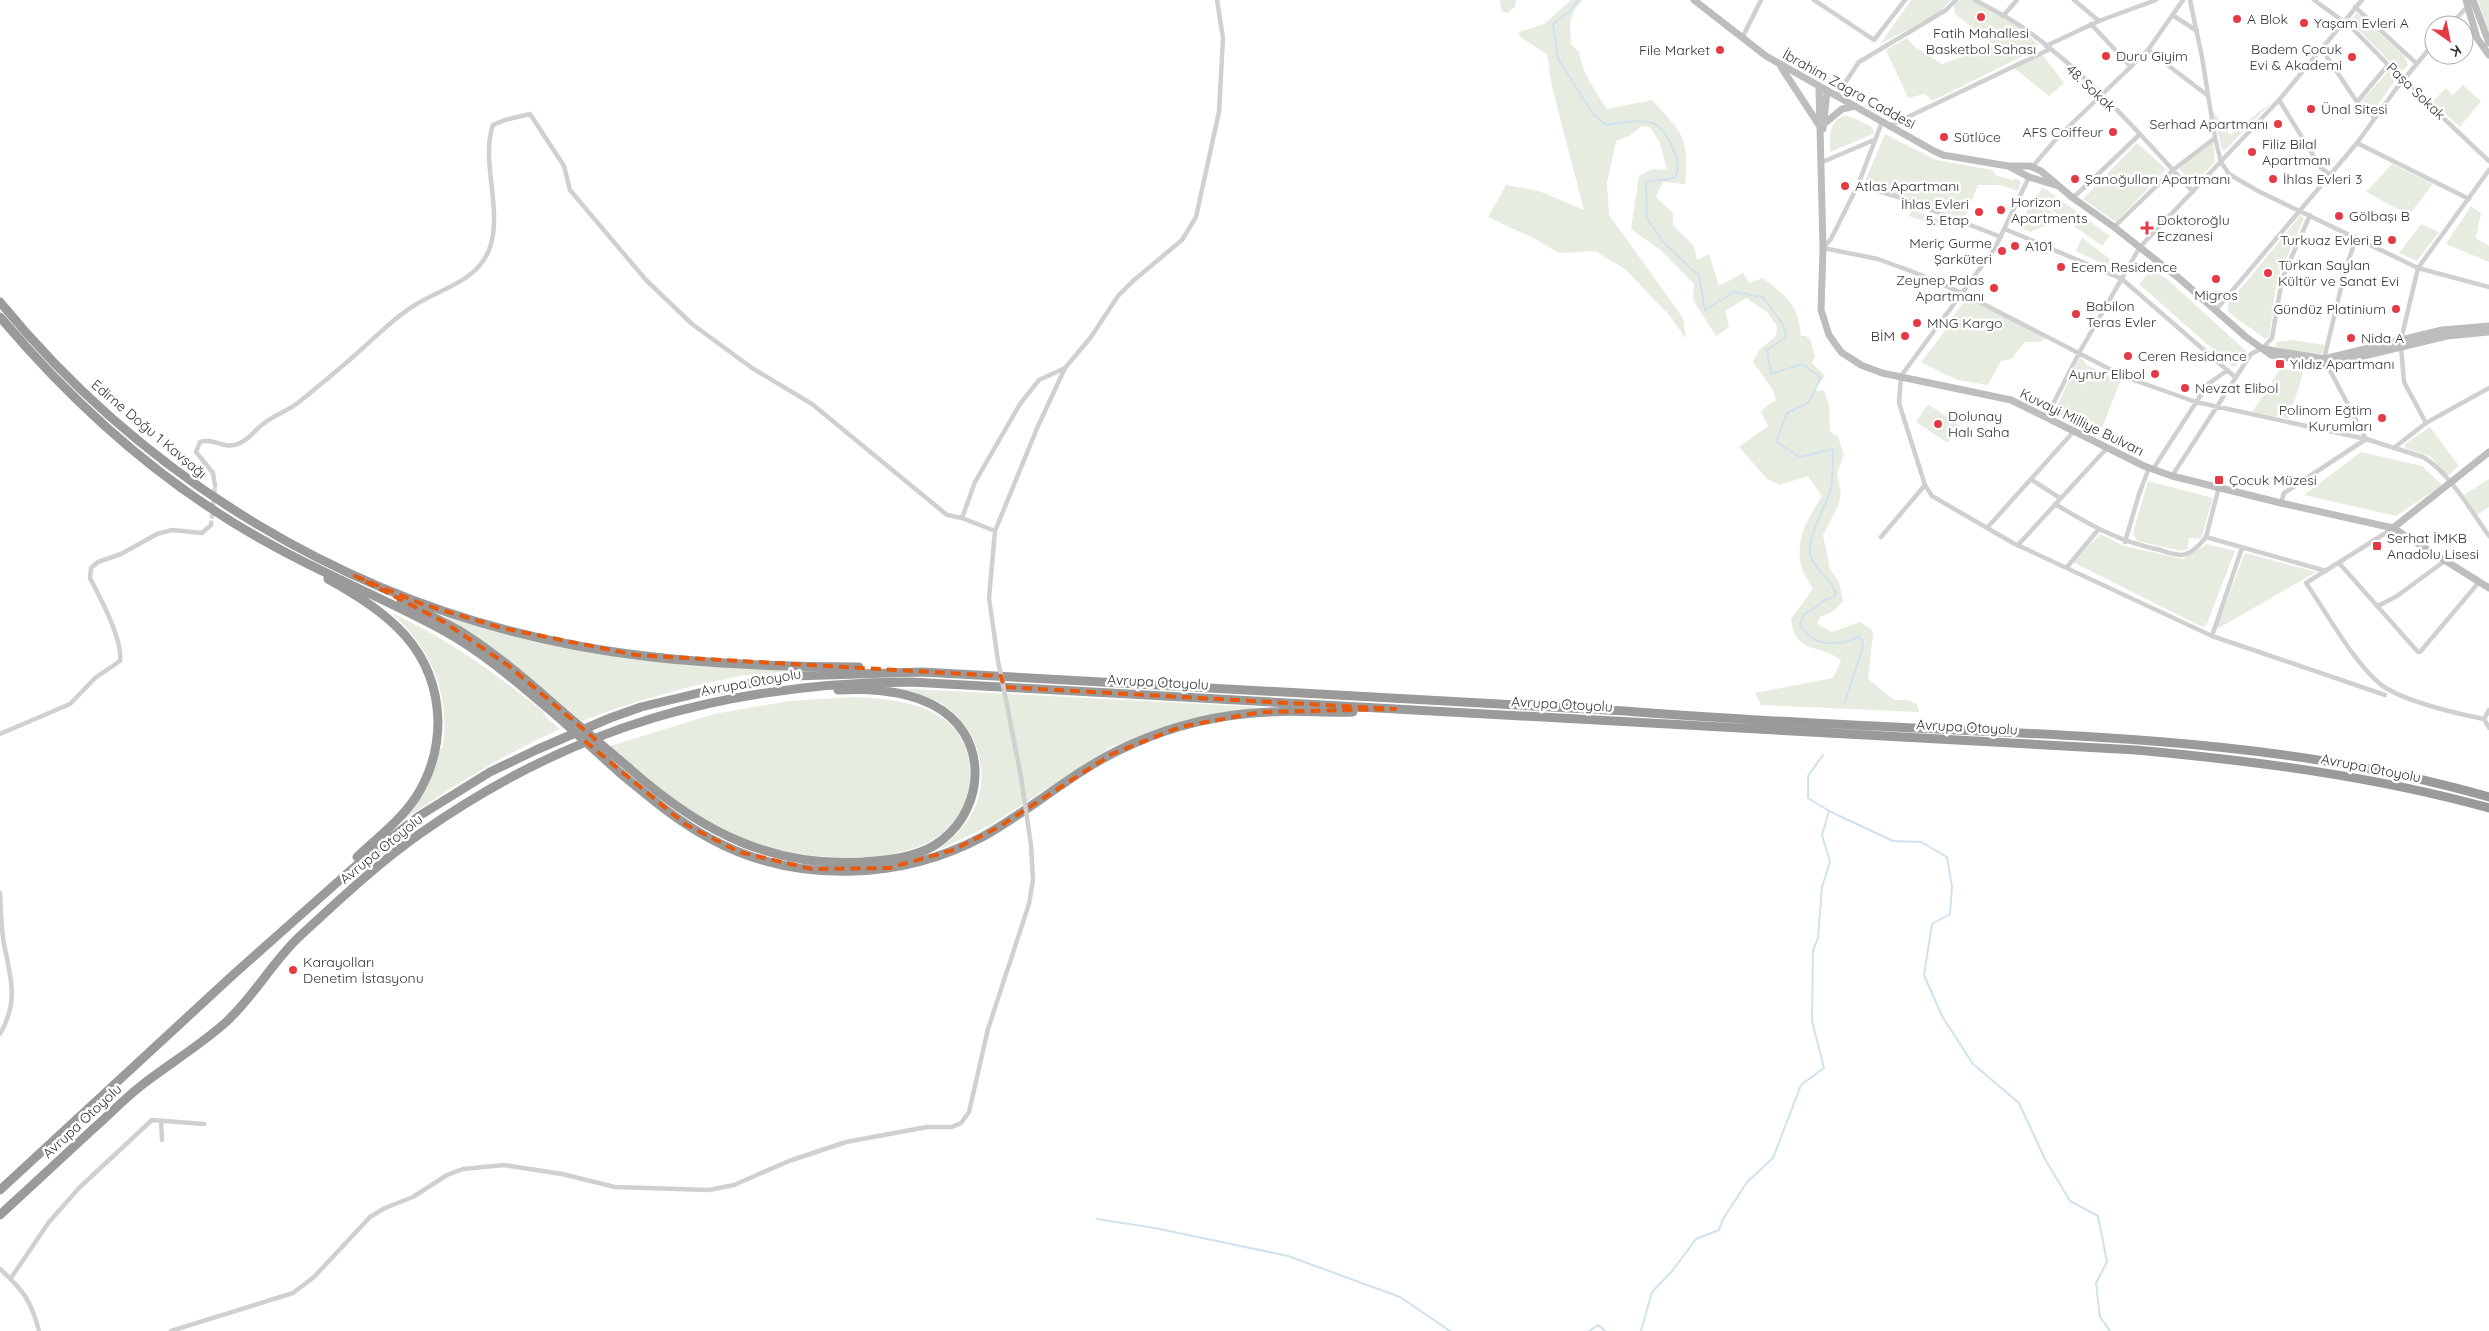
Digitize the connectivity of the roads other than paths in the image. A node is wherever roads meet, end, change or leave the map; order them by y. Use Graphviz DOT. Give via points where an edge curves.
graph roads {
  1 [pos="1217,0"];
  2 [pos="1694,0"];
  3 [pos="1761,0"];
  4 [pos="1814,0"];
  5 [pos="1826,0"];
  6 [pos="1905,0"];
  7 [pos="1956,0"];
  8 [pos="1975,0"];
  9 [pos="2017,0"];
  10 [pos="2074,0"];
  11 [pos="2156,0"];
  12 [pos="2183,0"];
  13 [pos="2190,0"];
  14 [pos="2314,0"];
  15 [pos="2362,0"];
  16 [pos="2470,2"];
  17 [pos="1822,6"];
  18 [pos="2355,7"];
  19 [pos="2459,15"];
  20 [pos="2003,16"];
  21 [pos="2174,16"];
  22 [pos="2098,21"];
  23 [pos="2343,21"];
  24 [pos="2091,24"];
  25 [pos="2197,31"];
  26 [pos="1742,38"];
  27 [pos="2489,43"];
  28 [pos="2048,47"];
  29 [pos="2321,48"];
  30 [pos="2148,50"];
  31 [pos="2424,54"];
  32 [pos="2489,55"];
  33 [pos="2416,63"];
  34 [pos="1780,64"];
  35 [pos="2388,65"];
  36 [pos="2131,67"];
  37 [pos="2403,80"];
  38 [pos="1819,87"];
  39 [pos="1827,91"];
  40 [pos="2207,95"];
  41 [pos="1836,96"];
  42 [pos="2102,96"];
  43 [pos="2279,100"];
  44 [pos="2357,102"];
  45 [pos="1855,106"];
  46 [pos="2375,118"];
  47 [pos="1882,122"];
  48 [pos="1889,126"];
  49 [pos="1822,128"];
  50 [pos="2139,135"];
  51 [pos="2215,138"];
  52 [pos="1874,140"];
  53 [pos="2357,143"];
  54 [pos="2489,161"];
  55 [pos="2222,162"];
  56 [pos="1820,163"];
  57 [pos="2008,166"];
  58 [pos="2032,167"];
  59 [pos="2173,170"];
  60 [pos="2488,173"];
  61 [pos="2028,175"];
  62 [pos="2331,175"];
  63 [pos="1858,185"];
  64 [pos="2058,186"];
  65 [pos="2193,192"];
  66 [pos="2073,198"];
  67 [pos="2469,199"];
  68 [pos="2300,210"];
  69 [pos="2310,215"];
  70 [pos="2114,227"];
  71 [pos="2005,229"];
  72 [pos="2001,237"];
  73 [pos="2356,238"];
  74 [pos="2140,247"];
  75 [pos="1823,248"];
  76 [pos="2418,268"];
  77 [pos="2122,279"];
  78 [pos="2489,288"];
  79 [pos="1962,293"];
  80 [pos="0,302"];
  81 [pos="2215,311"];
  82 [pos="0,317"];
  83 [pos="2489,326"];
  84 [pos="2489,332"];
  85 [pos="2401,344"];
  86 [pos="2263,348"];
  87 [pos="2079,353"];
  88 [pos="2325,362"];
  89 [pos="1065,368"];
  90 [pos="2228,370"];
  91 [pos="1901,376"];
  92 [pos="2235,377"];
  93 [pos="2489,388"];
  94 [pos="2196,402"];
  95 [pos="2216,406"];
  96 [pos="2048,416"];
  97 [pos="2426,423"];
  98 [pos="2075,430"];
  99 [pos="2366,438"];
  100 [pos="2395,447"];
  101 [pos="2107,448"];
  102 [pos="2489,452"];
  103 [pos="2151,469"];
  104 [pos="2172,476"];
  105 [pos="2032,480"];
  106 [pos="2450,484"];
  107 [pos="1925,485"];
  108 [pos="215,486"];
  109 [pos="2219,487"];
  110 [pos="2060,498"];
  111 [pos="2281,503"];
  112 [pos="2055,504"];
  113 [pos="962,518"];
  114 [pos="210,525"];
  115 [pos="1987,528"];
  116 [pos="2393,528"];
  117 [pos="2098,530"];
  118 [pos="995,531"];
  119 [pos="2489,536"];
  120 [pos="1880,537"];
  121 [pos="2206,537"];
  122 [pos="2125,542"];
  123 [pos="270,544"];
  124 [pos="2018,545"];
  125 [pos="2242,548"];
  126 [pos="2446,560"];
  127 [pos="2339,563"];
  128 [pos="2067,567"];
  129 [pos="2326,571"];
  130 [pos="355,576"];
  131 [pos="2486,583"];
  132 [pos="2378,606"];
  133 [pos="2212,636"];
  134 [pos="922,672"];
  135 [pos="2386,695"];
  136 [pos="728,698"];
  137 [pos="1396,709"];
  138 [pos="2489,710"];
  139 [pos="560,714"];
  140 [pos="2484,719"];
  141 [pos="2489,728"];
  142 [pos="0,734"];
  143 [pos="2489,797"];
  144 [pos="2489,808"];
  145 [pos="0,893"];
  146 [pos="314,902"];
  147 [pos="0,1034"];
  148 [pos="161,1122"];
  149 [pos="204,1124"];
  150 [pos="162,1140"];
  151 [pos="0,1190"];
  152 [pos="0,1215"];
  153 [pos="0,1269"];
  154 [pos="10,1278"];
  155 [pos="38,1331"];
  156 [pos="171,1331"];
  1 -- 89 [label="street" via="1223,54 1219,112 1193,224 1177,245 1124,289"];
  2 -- 26 [label="main road, İbrahim Zagra Caddesi"];
  3 -- 26 [label="street"];
  4 -- 17 [label="street"];
  5 -- 17 [label="street"];
  6 -- 17 [label="street" via="1874,40"];
  7 -- 41 [label="street" via="1946,10 1860,62"];
  8 -- 20 [label="street, 48. Sokak"];
  9 -- 20 [label="street"];
  10 -- 22 [label="street"];
  11 -- 22 [label="street"];
  12 -- 21 [label="street"];
  13 -- 25 [label="street"];
  14 -- 23 [label="street, Paşa Sokak"];
  15 -- 18 [label="street"];
  16 -- 19 [label="street"];
  16 -- 27 [label="main road"];
  16 -- 32 [label="main road" via="2477,38"];
  18 -- 23 [label="street"];
  18 -- 33 [label="street"];
  20 -- 28 [label="street, 48. Sokak"];
  21 -- 25 [label="street"];
  21 -- 30 [label="street"];
  22 -- 24 [label="street"];
  23 -- 29 [label="street"];
  23 -- 35 [label="street, Paşa Sokak"];
  24 -- 28 [label="street"];
  24 -- 36 [label="street"];
  25 -- 40 [label="street"];
  26 -- 34 [label="main road, İbrahim Zagra Caddesi"];
  28 -- 42 [label="street, 48. Sokak"];
  28 -- 48 [label="street"];
  29 -- 43 [label="street"];
  29 -- 44 [label="street"];
  30 -- 36 [label="street"];
  30 -- 40 [label="street"];
  31 -- 33 [label="street"];
  33 -- 37 [label="street"];
  34 -- 38 [label="main road, İbrahim Zagra Caddesi"];
  34 -- 49 [label="main road"];
  35 -- 37 [label="street, Paşa Sokak"];
  35 -- 44 [label="street"];
  36 -- 42 [label="street"];
  37 -- 46 [label="street"];
  37 -- 54 [label="street, Paşa Sokak"];
  38 -- 39 [label="main road, İbrahim Zagra Caddesi"];
  38 -- 49 [label="main road, Kuvayi Milliye Bulvarı"];
  39 -- 41 [label="main road, İbrahim Zagra Caddesi"];
  39 -- 49 [label="main road, Kuvayi Milliye Bulvarı"];
  40 -- 51 [label="street"];
  41 -- 45 [label="main road, İbrahim Zagra Caddesi"];
  42 -- 50 [label="street, 48. Sokak"];
  42 -- 58 [label="street" via="2057,138"];
  43 -- 55 [label="street"];
  43 -- 62 [label="street" via="2321,168"];
  44 -- 46 [label="street"];
  45 -- 47 [label="main road, İbrahim Zagra Caddesi"];
  45 -- 49 [label="main road" via="1842,109"];
  46 -- 53 [label="street"];
  47 -- 48 [label="main road, İbrahim Zagra Caddesi"];
  47 -- 52 [label="street"];
  48 -- 57 [label="main road, İbrahim Zagra Caddesi" via="1943,154"];
  49 -- 56 [label="main road, Kuvayi Milliye Bulvarı"];
  50 -- 59 [label="street, 48. Sokak"];
  50 -- 66 [label="street"];
  51 -- 55 [label="street"];
  51 -- 59 [label="street"];
  52 -- 56 [label="street"];
  52 -- 63 [label="street"];
  53 -- 62 [label="street"];
  53 -- 67 [label="street"];
  55 -- 65 [label="street"];
  55 -- 68 [label="street" via="2232,176"];
  56 -- 75 [label="main road, Kuvayi Milliye Bulvarı"];
  57 -- 58 [label="main road, İbrahim Zagra Caddesi"];
  57 -- 61 [label="main road, İbrahim Zagra Caddesi"];
  58 -- 61 [label="main road" via="2025,168"];
  58 -- 64 [label="main road, İbrahim Zagra Caddesi"];
  59 -- 65 [label="street, 48. Sokak"];
  59 -- 70 [label="street"];
  60 -- 67 [label="street"];
  61 -- 64 [label="main road, İbrahim Zagra Caddesi"];
  61 -- 71 [label="street"];
  62 -- 68 [label="street"];
  63 -- 72 [label="street"];
  63 -- 75 [label="street" via="1831,239"];
  64 -- 66 [label="main road, İbrahim Zagra Caddesi"];
  65 -- 74 [label="street"];
  66 -- 70 [label="main road, İbrahim Zagra Caddesi"];
  67 -- 76 [label="street"];
  68 -- 69 [label="street"];
  68 -- 81 [label="street"];
  69 -- 73 [label="street"];
  69 -- 86 [label="street" via="2282,279 2274,332 2269,344"];
  70 -- 74 [label="main road, İbrahim Zagra Caddesi"];
  71 -- 72 [label="street"];
  71 -- 77 [label="street"];
  72 -- 79 [label="street"];
  73 -- 76 [label="street"];
  73 -- 88 [label="street" via="2345,271"];
  74 -- 77 [label="street"];
  74 -- 81 [label="main road, İbrahim Zagra Caddesi"];
  75 -- 79 [label="street" via="1878,258"];
  75 -- 91 [label="main road, Kuvayi Milliye Bulvarı" via="1821,310 1834,346 1861,365"];
  76 -- 78 [label="street"];
  76 -- 85 [label="street"];
  77 -- 87 [label="street"];
  77 -- 90 [label="street"];
  79 -- 87 [label="street"];
  79 -- 91 [label="street"];
  80 -- 130 [label="highway, Edirne Doğu 1 Kavşağı" via="74,384 162,461 244,518 290,545"];
  81 -- 86 [label="main road, İbrahim Zagra Caddesi"];
  82 -- 123 [label="highway, Edirne Doğu 1 Kavşağı" via="78,401 148,462 207,505"];
  83 -- 85 [label="main road" via="2442,330"];
  84 -- 85 [label="main road"];
  85 -- 88 [label="main road"];
  85 -- 97 [label="street" via="2404,382"];
  86 -- 88 [label="main road, İbrahim Zagra Caddesi" via="2271,355"];
  86 -- 92 [label="street" via="2251,354"];
  87 -- 94 [label="street" via="2125,377"];
  87 -- 96 [label="street"];
  88 -- 99 [label="street"];
  89 -- 113 [label="street" via="1039,380 1020,404 975,482"];
  89 -- 118 [label="street"];
  90 -- 92 [label="street"];
  90 -- 94 [label="street" via="2208,384"];
  91 -- 96 [label="main road, Kuvayi Milliye Bulvarı" via="1989,394"];
  91 -- 107 [label="street" via="1899,403"];
  92 -- 95 [label="street"];
  93 -- 97 [label="street"];
  94 -- 95 [label="street"];
  94 -- 103 [label="street"];
  95 -- 99 [label="street"];
  95 -- 104 [label="street"];
  96 -- 98 [label="main road, Kuvayi Milliye Bulvarı"];
  97 -- 100 [label="street"];
  98 -- 101 [label="main road, Kuvayi Milliye Bulvarı"];
  98 -- 105 [label="street"];
  99 -- 100 [label="street"];
  99 -- 111 [label="street" via="2284,493"];
  100 -- 106 [label="street" via="2431,461"];
  101 -- 103 [label="main road, Kuvayi Milliye Bulvarı"];
  101 -- 110 [label="street"];
  102 -- 106 [label="main road"];
  103 -- 104 [label="main road, Kuvayi Milliye Bulvarı"];
  103 -- 122 [label="street" via="2139,494"];
  104 -- 109 [label="main road, Kuvayi Milliye Bulvarı"];
  105 -- 110 [label="street"];
  105 -- 115 [label="street"];
  106 -- 116 [label="main road"];
  106 -- 119 [label="street"];
  107 -- 115 [label="street" via="1932,496"];
  107 -- 120 [label="street"];
  108 -- 113 [label="street" via="214,473 196,452 200,442 209,440 230,446 247,439 262,424 297,403 393,320 421,301 466,279 481,265 490,247 492,232 494,195 489,149 493,125 530,114 564,166 570,190 646,280 679,311 752,368 812,404 947,515"];
  109 -- 111 [label="main road, Kuvayi Milliye Bulvarı"];
  109 -- 121 [label="street"];
  110 -- 112 [label="street"];
  111 -- 116 [label="main road, Kuvayi Milliye Bulvarı"];
  112 -- 117 [label="street"];
  112 -- 124 [label="street"];
  113 -- 118 [label="street"];
  114 -- 142 [label="street" via="202,533 165,530 94,565 90,578 112,628 121,654 120,661 95,678 70,704"];
  115 -- 124 [label="street"];
  116 -- 126 [label="main road, Kuvayi Milliye Bulvarı"];
  116 -- 127 [label="street"];
  117 -- 122 [label="street"];
  117 -- 128 [label="street"];
  118 -- 156 [label="street, bridge" via="989,598 998,661 1022,777 1033,880 1029,904 988,1029 969,1112 964,1120 957,1125 846,1142 789,1161 734,1185 709,1190 621,1187 504,1165 463,1169 370,1217 314,1277 293,1293"];
  121 -- 122 [label="street" via="2195,549 2183,555"];
  121 -- 125 [label="street"];
  123 -- 139 [label="highway" via="446,632"];
  123 -- 146 [label="highway" via="294,562 360,598 395,624 414,646 426,667 436,702 436,746 430,769 418,793 399,818"];
  124 -- 128 [label="street"];
  125 -- 129 [label="street"];
  125 -- 133 [label="street"];
  126 -- 131 [label="main road, Kuvayi Milliye Bulvarı"];
  126 -- 132 [label="street" via="2398,596"];
  127 -- 129 [label="street"];
  127 -- 132 [label="street"];
  128 -- 133 [label="street"];
  129 -- 140 [label="street" via="2306,583 2379,684 2397,694"];
  130 -- 134 [label="highway" via="441,610 531,635 603,650 726,663"];
  130 -- 139 [label="highway" via="461,632 509,666"];
  131 -- 132 [label="street" via="2420,652"];
  133 -- 135 [label="street"];
  134 -- 143 [label="highway, Avrupa Otoyolu" via="2159,741 2324,761 2400,775"];
  134 -- 146 [label="highway, Avrupa Otoyolu" via="762,680 675,698 610,718 536,750 467,786 394,834"];
  136 -- 137 [label="highway, Avrupa Otoyolu" via="807,686 911,682"];
  136 -- 139 [label="highway, bridge" via="843,689 884,691 936,706 951,718 967,739 974,757 974,793 968,809 950,834 923,851 872,861 813,861 772,854 728,838 682,812"];
  136 -- 152 [label="highway, Avrupa Otoyolu" via="634,723 576,746 507,780 421,833 297,938 224,1024 142,1085"];
  137 -- 139 [label="highway, bridge" via="1261,712 1180,727 1129,745 1099,760 968,844 921,861 874,870 812,870 769,862 712,840 674,816 620,773"];
  137 -- 144 [label="highway, Avrupa Otoyolu" via="2166,753 2260,762 2347,776"];
  138 -- 140 [label="street"];
  140 -- 141 [label="street"];
  145 -- 147 [label="street" via="13,992 10,1014"];
  146 -- 151 [label="highway, Avrupa Otoyolu"];
  148 -- 149 [label="street"];
  148 -- 150 [label="street"];
  148 -- 154 [label="street" via="152,1120 79,1188 49,1222"];
  153 -- 154 [label="street"];
  154 -- 155 [label="street" via="27,1298"];
}
